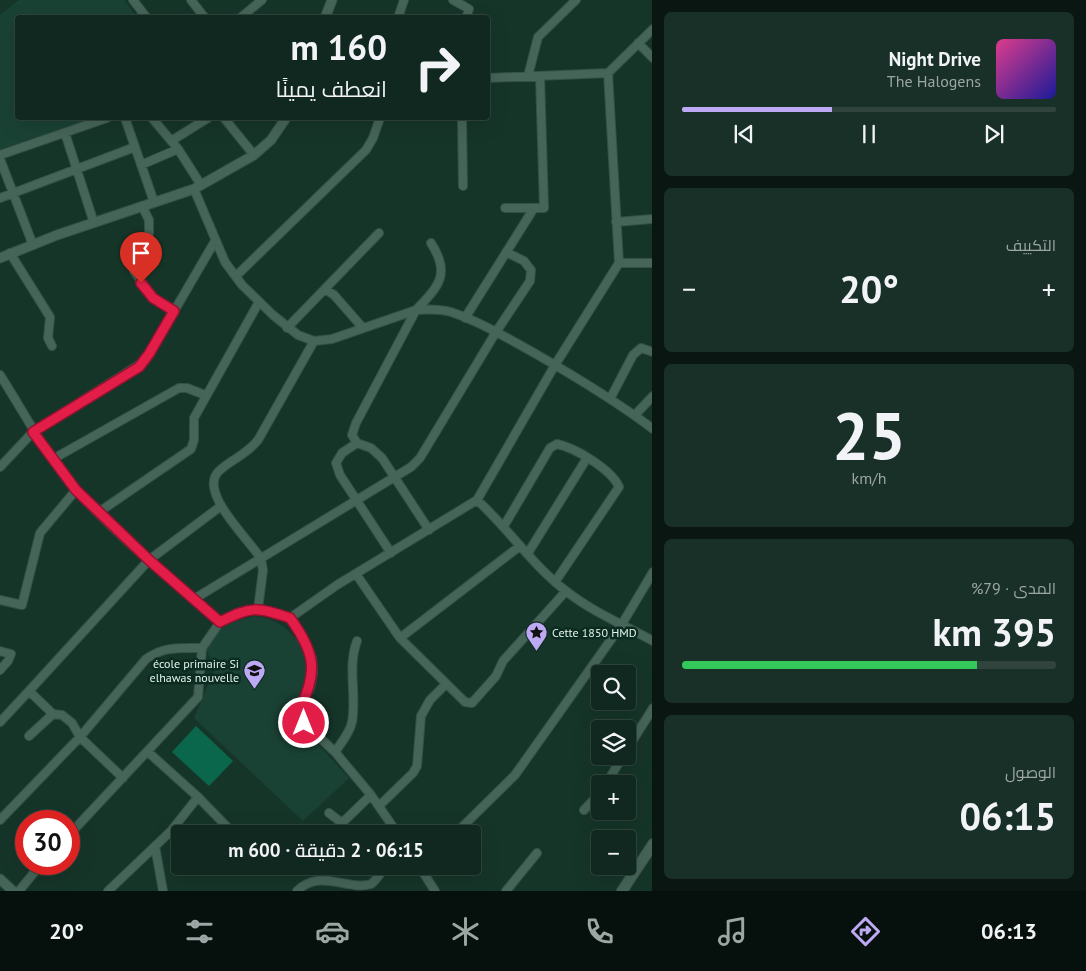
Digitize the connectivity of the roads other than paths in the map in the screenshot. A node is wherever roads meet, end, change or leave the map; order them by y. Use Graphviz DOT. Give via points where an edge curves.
graph roads {
  1 [pos="133,0"];
  2 [pos="191,0"];
  3 [pos="262,0"];
  4 [pos="332,0"];
  5 [pos="404,0"];
  6 [pos="453,0"];
  7 [pos="576,0"];
  8 [pos="144,15"];
  9 [pos="203,15"];
  10 [pos="244,15"];
  11 [pos="326,15"];
  12 [pos="399,15"];
  13 [pos="467,15"];
  14 [pos="652,29"];
  15 [pos="638,43"];
  16 [pos="652,58"];
  17 [pos="608,73"];
  18 [pos="528,76"];
  19 [pos="540,76"];
  20 [pos="490,78"];
  21 [pos="101,120"];
  22 [pos="125,120"];
  23 [pos="154,120"];
  24 [pos="205,120"];
  25 [pos="226,120"];
  26 [pos="281,120"];
  27 [pos="379,120"];
  28 [pos="462,120"];
  29 [pos="65,133"];
  30 [pos="171,141"];
  31 [pos="135,147"];
  32 [pos="178,149"];
  33 [pos="0,155"];
  34 [pos="254,156"];
  35 [pos="0,159"];
  36 [pos="141,165"];
  37 [pos="76,169"];
  38 [pos="463,186"];
  39 [pos="197,187"];
  40 [pos="14,193"];
  41 [pos="0,198"];
  42 [pos="154,202"];
  43 [pos="142,206"];
  44 [pos="505,208"];
  45 [pos="534,208"];
  46 [pos="652,219"];
  47 [pos="616,222"];
  48 [pos="94,223"];
  49 [pos="378,233"];
  50 [pos="215,241"];
  51 [pos="431,243"];
  52 [pos="33,245"];
  53 [pos="506,252"];
  54 [pos="10,254"];
  55 [pos="0,258"];
  56 [pos="652,263"];
  57 [pos="619,264"];
  58 [pos="236,276"];
  59 [pos="326,289"];
  60 [pos="259,302"];
  61 [pos="416,310"];
  62 [pos="174,311"];
  63 [pos="465,318"];
  64 [pos="287,328"];
  65 [pos="363,328"];
  66 [pos="496,332"];
  67 [pos="314,341"];
  68 [pos="52,346"];
  69 [pos="652,352"];
  70 [pos="555,365"];
  71 [pos="0,375"];
  72 [pos="205,396"];
  73 [pos="652,396"];
  74 [pos="610,399"];
  75 [pos="636,415"];
  76 [pos="652,429"];
  77 [pos="33,432"];
  78 [pos="357,443"];
  79 [pos="587,458"];
  80 [pos="53,459"];
  81 [pos="0,468"];
  82 [pos="393,476"];
  83 [pos="76,490"];
  84 [pos="357,498"];
  85 [pos="477,500"];
  86 [pos="221,506"];
  87 [pos="99,512"];
  88 [pos="504,526"];
  89 [pos="429,530"];
  90 [pos="520,546"];
  91 [pos="391,552"];
  92 [pos="528,553"];
  93 [pos="261,559"];
  94 [pos="149,560"];
  95 [pos="652,572"];
  96 [pos="356,574"];
  97 [pos="556,582"];
  98 [pos="566,591"];
  99 [pos="194,599"];
  100 [pos="0,600"];
  101 [pos="258,609"];
  102 [pos="290,618"];
  103 [pos="220,622"];
  104 [pos="622,624"];
  105 [pos="400,638"];
  106 [pos="356,641"];
  107 [pos="652,641"];
  108 [pos="202,648"];
  109 [pos="0,651"];
  110 [pos="0,670"];
  111 [pos="446,684"];
  112 [pos="29,691"];
  113 [pos="652,708"];
  114 [pos="53,714"];
  115 [pos="0,722"];
  116 [pos="636,735"];
  117 [pos="29,736"];
  118 [pos="80,737"];
  119 [pos="148,752"];
  120 [pos="335,752"];
  121 [pos="123,778"];
  122 [pos="371,795"];
  123 [pos="198,797"];
  124 [pos="591,803"];
  125 [pos="379,806"];
  126 [pos="584,810"];
  127 [pos="329,813"];
  128 [pos="0,820"];
  129 [pos="80,823"];
  130 [pos="225,825"];
  131 [pos="392,825"];
  132 [pos="464,825"];
  133 [pos="652,844"];
  134 [pos="155,846"];
  135 [pos="536,853"];
  136 [pos="32,875"];
  137 [pos="379,875"];
  138 [pos="425,875"];
  139 [pos="0,879"];
  140 [pos="13,891"];
  141 [pos="18,891"];
  142 [pos="108,891"];
  143 [pos="163,891"];
  144 [pos="297,891"];
  145 [pos="435,891"];
  146 [pos="506,891"];
  147 [pos="622,891"];
  1 -- 8 [label="street"];
  2 -- 9 [label="street"];
  3 -- 10 [label="street"];
  4 -- 11 [label="street"];
  5 -- 12 [label="street"];
  6 -- 13 [label="street" via="469,9"];
  7 -- 18 [label="street" via="538,37"];
  14 -- 15 [label="street"];
  15 -- 16 [label="street"];
  15 -- 17 [label="street"];
  17 -- 19 [label="street"];
  17 -- 47 [label="street"];
  18 -- 19 [label="street"];
  18 -- 20 [label="street"];
  19 -- 45 [label="street" via="544,208"];
  21 -- 29 [label="street"];
  22 -- 31 [label="street"];
  23 -- 30 [label="street"];
  24 -- 30 [label="street"];
  25 -- 34 [label="street"];
  26 -- 34 [label="street" via="271,140"];
  27 -- 58 [label="street" via="366,150"];
  28 -- 38 [label="street"];
  29 -- 33 [label="street"];
  29 -- 37 [label="street"];
  30 -- 32 [label="street"];
  31 -- 36 [label="street"];
  31 -- 37 [label="street"];
  32 -- 36 [label="street"];
  32 -- 39 [label="street"];
  34 -- 39 [label="street"];
  35 -- 40 [label="street"];
  36 -- 42 [label="street"];
  37 -- 40 [label="street"];
  37 -- 48 [label="street"];
  39 -- 42 [label="street"];
  39 -- 50 [label="street"];
  40 -- 41 [label="street"];
  40 -- 52 [label="street"];
  42 -- 43 [label="street"];
  43 -- 48 [label="street"];
  43 -- 62 [label="street" via="149,220 149,233 133,261 134,271 153,298"];
  44 -- 45 [label="street"];
  45 -- 53 [label="street"];
  46 -- 47 [label="street"];
  47 -- 57 [label="street"];
  48 -- 52 [label="street"];
  49 -- 59 [label="street"];
  50 -- 58 [label="street"];
  50 -- 62 [label="street"];
  51 -- 61 [label="street" via="441,259 442,274 431,294"];
  52 -- 54 [label="street"];
  53 -- 63 [label="street"];
  53 -- 66 [label="street" via="524,261 531,270 530,281"];
  54 -- 55 [label="street"];
  54 -- 68 [label="street" via="50,317 48,338"];
  56 -- 57 [label="street"];
  57 -- 70 [label="street"];
  58 -- 60 [label="street"];
  59 -- 64 [label="street"];
  59 -- 65 [label="street"];
  60 -- 64 [label="street"];
  60 -- 72 [label="street"];
  61 -- 63 [label="street" via="443,310"];
  61 -- 65 [label="street"];
  61 -- 78 [label="street" via="356,423 352,434"];
  62 -- 77 [label="street" via="139,367"];
  63 -- 66 [label="street"];
  64 -- 67 [label="street"];
  65 -- 67 [label="street" via="332,339"];
  66 -- 70 [label="street"];
  66 -- 82 [label="street" via="428,448 411,467"];
  67 -- 86 [label="street" via="258,440 249,452 219,472 213,480"];
  69 -- 74 [label="street" via="641,348 633,355"];
  70 -- 74 [label="street"];
  70 -- 85 [label="street"];
  71 -- 77 [label="street"];
  72 -- 80 [label="street" via="179,388"];
  72 -- 87 [label="street" via="194,418 191,449"];
  73 -- 75 [label="street"];
  74 -- 75 [label="street"];
  75 -- 76 [label="street"];
  77 -- 80 [label="street"];
  77 -- 81 [label="street"];
  78 -- 82 [label="street" via="371,448 382,458"];
  78 -- 84 [label="street" via="342,453 336,463 340,475"];
  79 -- 88 [label="street" via="566,446 557,444 550,448"];
  79 -- 92 [label="street"];
  79 -- 97 [label="street" via="609,472 619,487"];
  80 -- 83 [label="street"];
  82 -- 84 [label="street"];
  82 -- 89 [label="street"];
  83 -- 87 [label="street"];
  83 -- 100 [label="street" via="40,533 22,605"];
  84 -- 91 [label="street"];
  84 -- 93 [label="street"];
  85 -- 88 [label="street"];
  85 -- 89 [label="street"];
  86 -- 93 [label="street"];
  86 -- 94 [label="street"];
  87 -- 94 [label="street"];
  88 -- 90 [label="street"];
  89 -- 91 [label="street"];
  90 -- 92 [label="street"];
  90 -- 105 [label="street"];
  91 -- 96 [label="street"];
  92 -- 97 [label="street"];
  93 -- 99 [label="street"];
  93 -- 101 [label="street" via="263,570"];
  94 -- 99 [label="street"];
  94 -- 112 [label="street"];
  95 -- 104 [label="street"];
  96 -- 102 [label="street"];
  96 -- 105 [label="street"];
  97 -- 98 [label="street"];
  98 -- 104 [label="street"];
  98 -- 111 [label="street" via="503,661 496,676 472,704"];
  99 -- 103 [label="street"];
  101 -- 102 [label="street"];
  101 -- 103 [label="street" via="237,613"];
  102 -- 120 [label="street" via="312,658 310,688 300,708 304,723"];
  103 -- 108 [label="street"];
  104 -- 107 [label="street"];
  104 -- 132 [label="street" via="515,775"];
  105 -- 111 [label="street"];
  106 -- 120 [label="street" via="350,667 352,722"];
  108 -- 118 [label="street" via="169,648 152,654"];
  108 -- 119 [label="street" via="198,697"];
  109 -- 110 [label="street" via="11,654"];
  111 -- 125 [label="street" via="430,700 421,716 417,766"];
  112 -- 114 [label="street"];
  112 -- 115 [label="street"];
  113 -- 116 [label="street"];
  114 -- 117 [label="street"];
  114 -- 118 [label="street" via="62,715 72,722"];
  118 -- 121 [label="street"];
  118 -- 128 [label="street"];
  119 -- 121 [label="street"];
  119 -- 123 [label="street"];
  120 -- 122 [label="street"];
  121 -- 129 [label="street"];
  122 -- 125 [label="street"];
  122 -- 127 [label="street" via="342,823"];
  123 -- 130 [label="street"];
  123 -- 134 [label="street"];
  124 -- 126 [label="street"];
  125 -- 131 [label="street"];
  133 -- 147 [label="main road"];
  134 -- 142 [label="street"];
  134 -- 143 [label="street"];
  135 -- 146 [label="street"];
  136 -- 141 [label="street"];
  137 -- 144 [label="street" via="372,883 361,888 320,881 311,882"];
  138 -- 145 [label="street"];
  139 -- 140 [label="street"];
}
